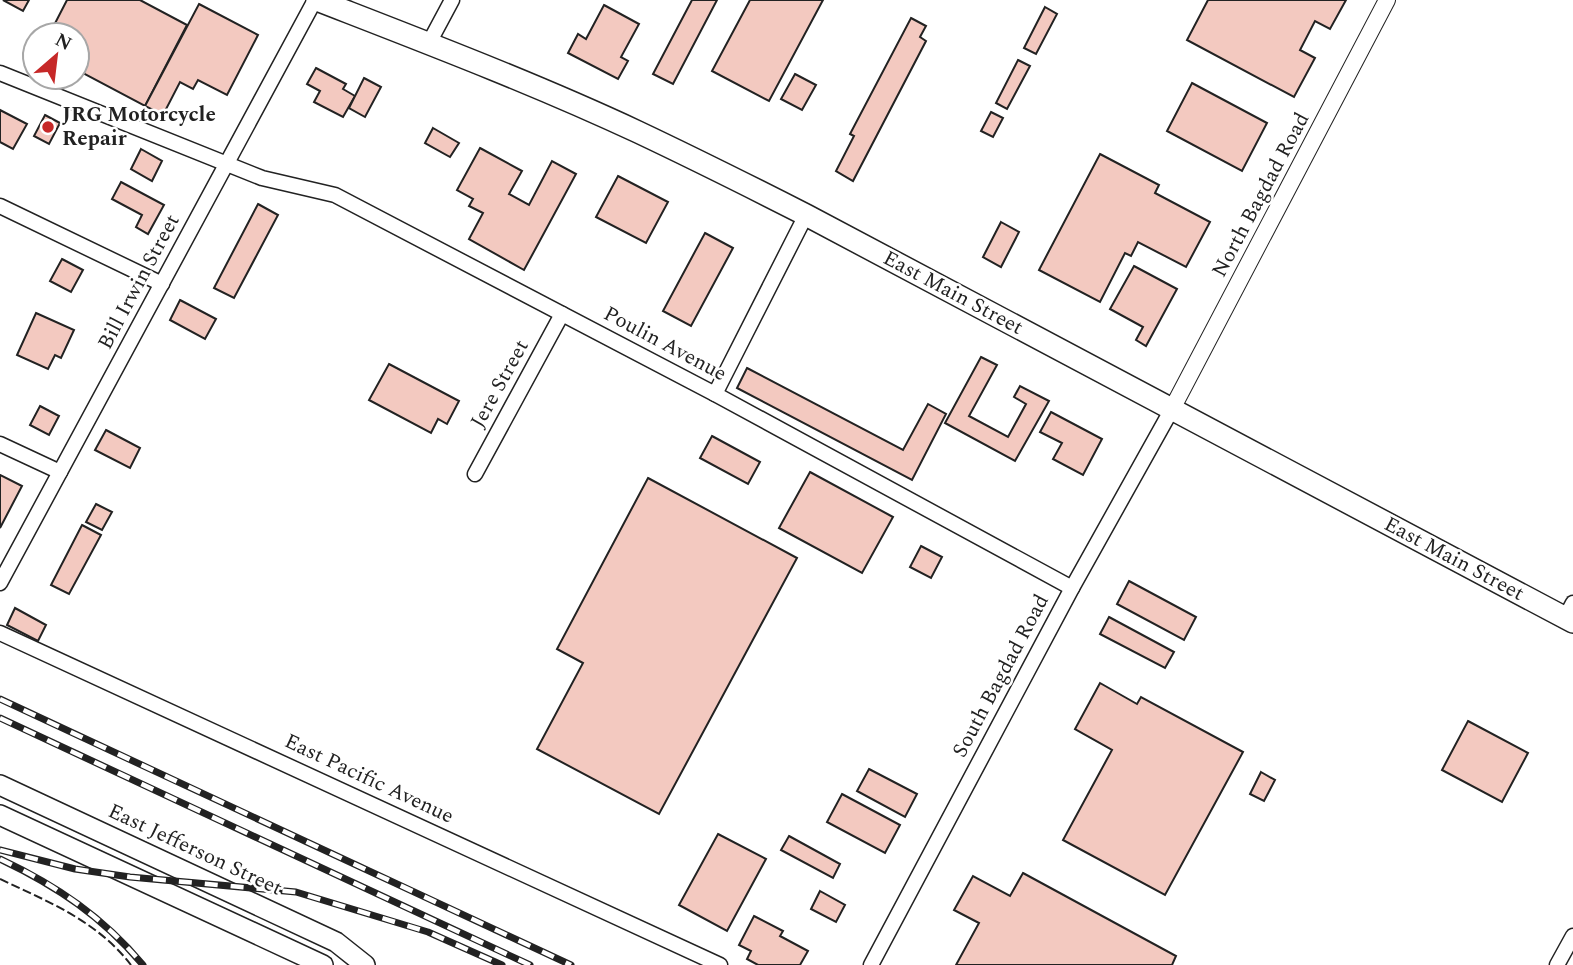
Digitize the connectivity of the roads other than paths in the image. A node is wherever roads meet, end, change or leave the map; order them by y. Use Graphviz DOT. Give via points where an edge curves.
graph roads {
  1 [pos="316,0"];
  2 [pos="452,0"];
  3 [pos="1387,0"];
  4 [pos="429,43"];
  5 [pos="0,73"];
  6 [pos="226,165"];
  7 [pos="0,206"];
  8 [pos="806,215"];
  9 [pos="162,284"];
  10 [pos="562,314"];
  11 [pos="715,394"];
  12 [pos="1172,409"];
  13 [pos="0,444"];
  14 [pos="60,472"];
  15 [pos="475,474"];
  16 [pos="0,583"];
  17 [pos="1072,588"];
  18 [pos="1570,614"];
  19 [pos="0,633"];
  20 [pos="0,785"];
  21 [pos="0,816"];
  22 [pos="1573,936"];
  23 [pos="323,965"];
  24 [pos="365,965"];
  25 [pos="720,965"];
  26 [pos="871,965"];
  27 [pos="1557,965"];
  1 -- 4 [label="main road, East Main Street"];
  1 -- 6 [label="street, Bill Irwin Street"];
  2 -- 4 [label="street"];
  3 -- 12 [label="street, North Bagdad Road"];
  4 -- 8 [label="main road, East Main Street" via="637,132"];
  5 -- 6 [label="street, Poulin Avenue"];
  6 -- 9 [label="street, Bill Irwin Street"];
  6 -- 10 [label="street, Poulin Avenue" via="335,195"];
  7 -- 9 [label="street"];
  8 -- 11 [label="street"];
  8 -- 12 [label="main road, East Main Street"];
  9 -- 14 [label="street, Bill Irwin Street"];
  10 -- 11 [label="street, Poulin Avenue"];
  10 -- 15 [label="street, Jere Street"];
  11 -- 17 [label="street, Poulin Avenue"];
  12 -- 17 [label="street, South Bagdad Road"];
  12 -- 18 [label="main road, East Main Street"];
  13 -- 14 [label="street"];
  14 -- 16 [label="street, Bill Irwin Street"];
  17 -- 26 [label="street, South Bagdad Road"];
  19 -- 25 [label="street, East Pacific Avenue"];
  20 -- 24 [label="main road, East Jefferson Street" via="336,942"];
  21 -- 23 [label="main road"];
  22 -- 27 [label="street"];
}
